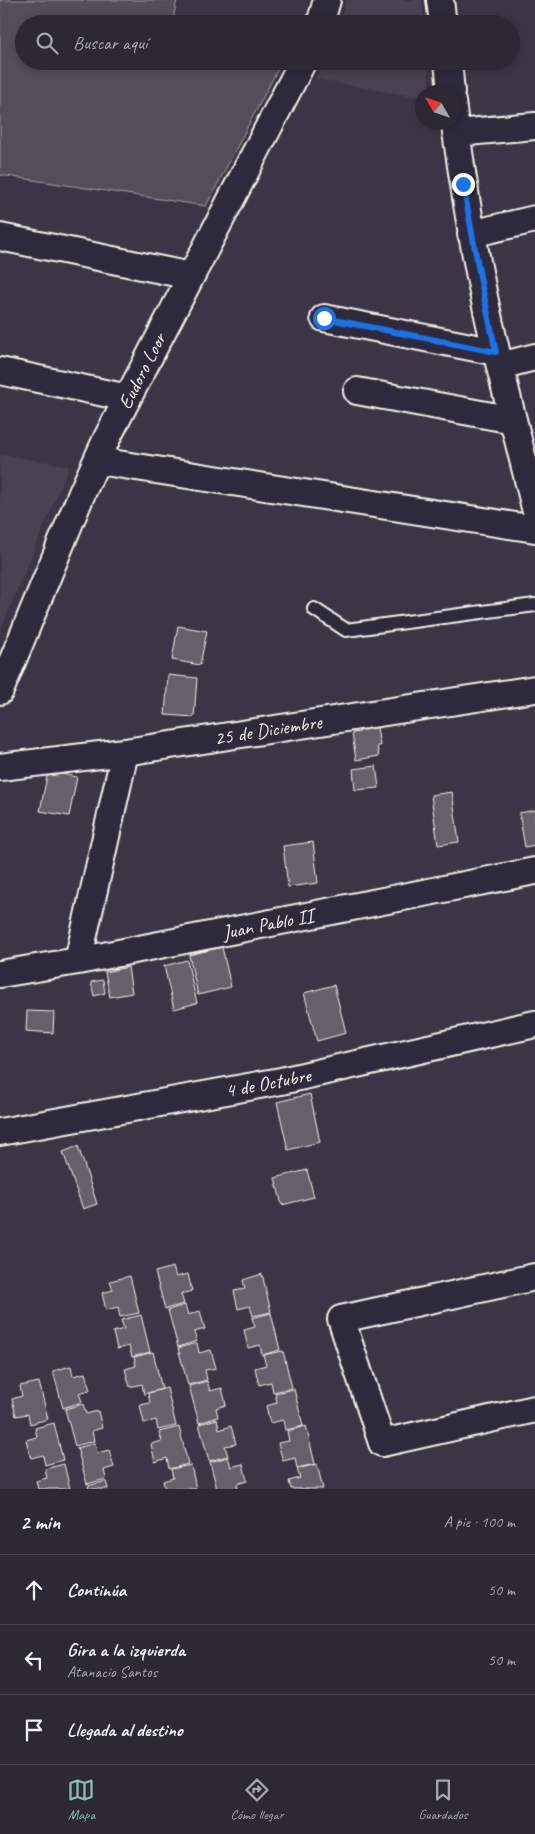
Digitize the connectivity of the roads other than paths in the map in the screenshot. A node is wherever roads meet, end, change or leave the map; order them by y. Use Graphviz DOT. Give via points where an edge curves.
graph roads {
  1 [pos="327,0"];
  2 [pos="440,0"];
  3 [pos="323,15"];
  4 [pos="442,15"];
  5 [pos="298,70"];
  6 [pos="449,70"];
  7 [pos="450,85"];
  8 [pos="535,126"];
  9 [pos="456,130"];
  10 [pos="456,133"];
  11 [pos="535,219"];
  12 [pos="472,234"];
  13 [pos="0,237"];
  14 [pos="191,276"];
  15 [pos="324,318"];
  16 [pos="535,357"];
  17 [pos="498,359"];
  18 [pos="0,371"];
  19 [pos="357,391"];
  20 [pos="128,398"];
  21 [pos="513,420"];
  22 [pos="98,461"];
  23 [pos="535,508"];
  24 [pos="535,529"];
  25 [pos="535,605"];
  26 [pos="314,609"];
  27 [pos="535,689"];
  28 [pos="0,691"];
  29 [pos="125,752"];
  30 [pos="0,767"];
  31 [pos="535,871"];
  32 [pos="78,961"];
  33 [pos="0,974"];
  34 [pos="535,1024"];
  35 [pos="0,1132"];
  36 [pos="535,1277"];
  37 [pos="535,1410"];
  1 -- 3 [label="street"];
  2 -- 4 [label="street"];
  5 -- 14 [label="street, Eudoro Loor"];
  6 -- 7 [label="street"];
  8 -- 10 [label="street"];
  9 -- 10 [label="street"];
  10 -- 12 [label="street"];
  11 -- 12 [label="street"];
  12 -- 17 [label="street"];
  13 -- 14 [label="street"];
  14 -- 20 [label="street, Eudoro Loor"];
  15 -- 17 [label="street"];
  16 -- 17 [label="street"];
  17 -- 21 [label="street"];
  18 -- 20 [label="street"];
  19 -- 21 [label="street"];
  20 -- 22 [label="street, Eudoro Loor"];
  21 -- 23 [label="street"];
  22 -- 24 [label="street"];
  22 -- 28 [label="street, Eudoro Loor"];
  25 -- 26 [label="lane" via="346,630"];
  27 -- 29 [label="street, 25 de Diciembre"];
  29 -- 30 [label="street, 25 de Diciembre"];
  29 -- 32 [label="street"];
  31 -- 32 [label="street, Juan Pablo II"];
  32 -- 33 [label="street, Juan Pablo II"];
  34 -- 35 [label="street, 4 de Octubre" via="281,1081"];
  36 -- 37 [label="street" via="341,1319 382,1443"];
}
